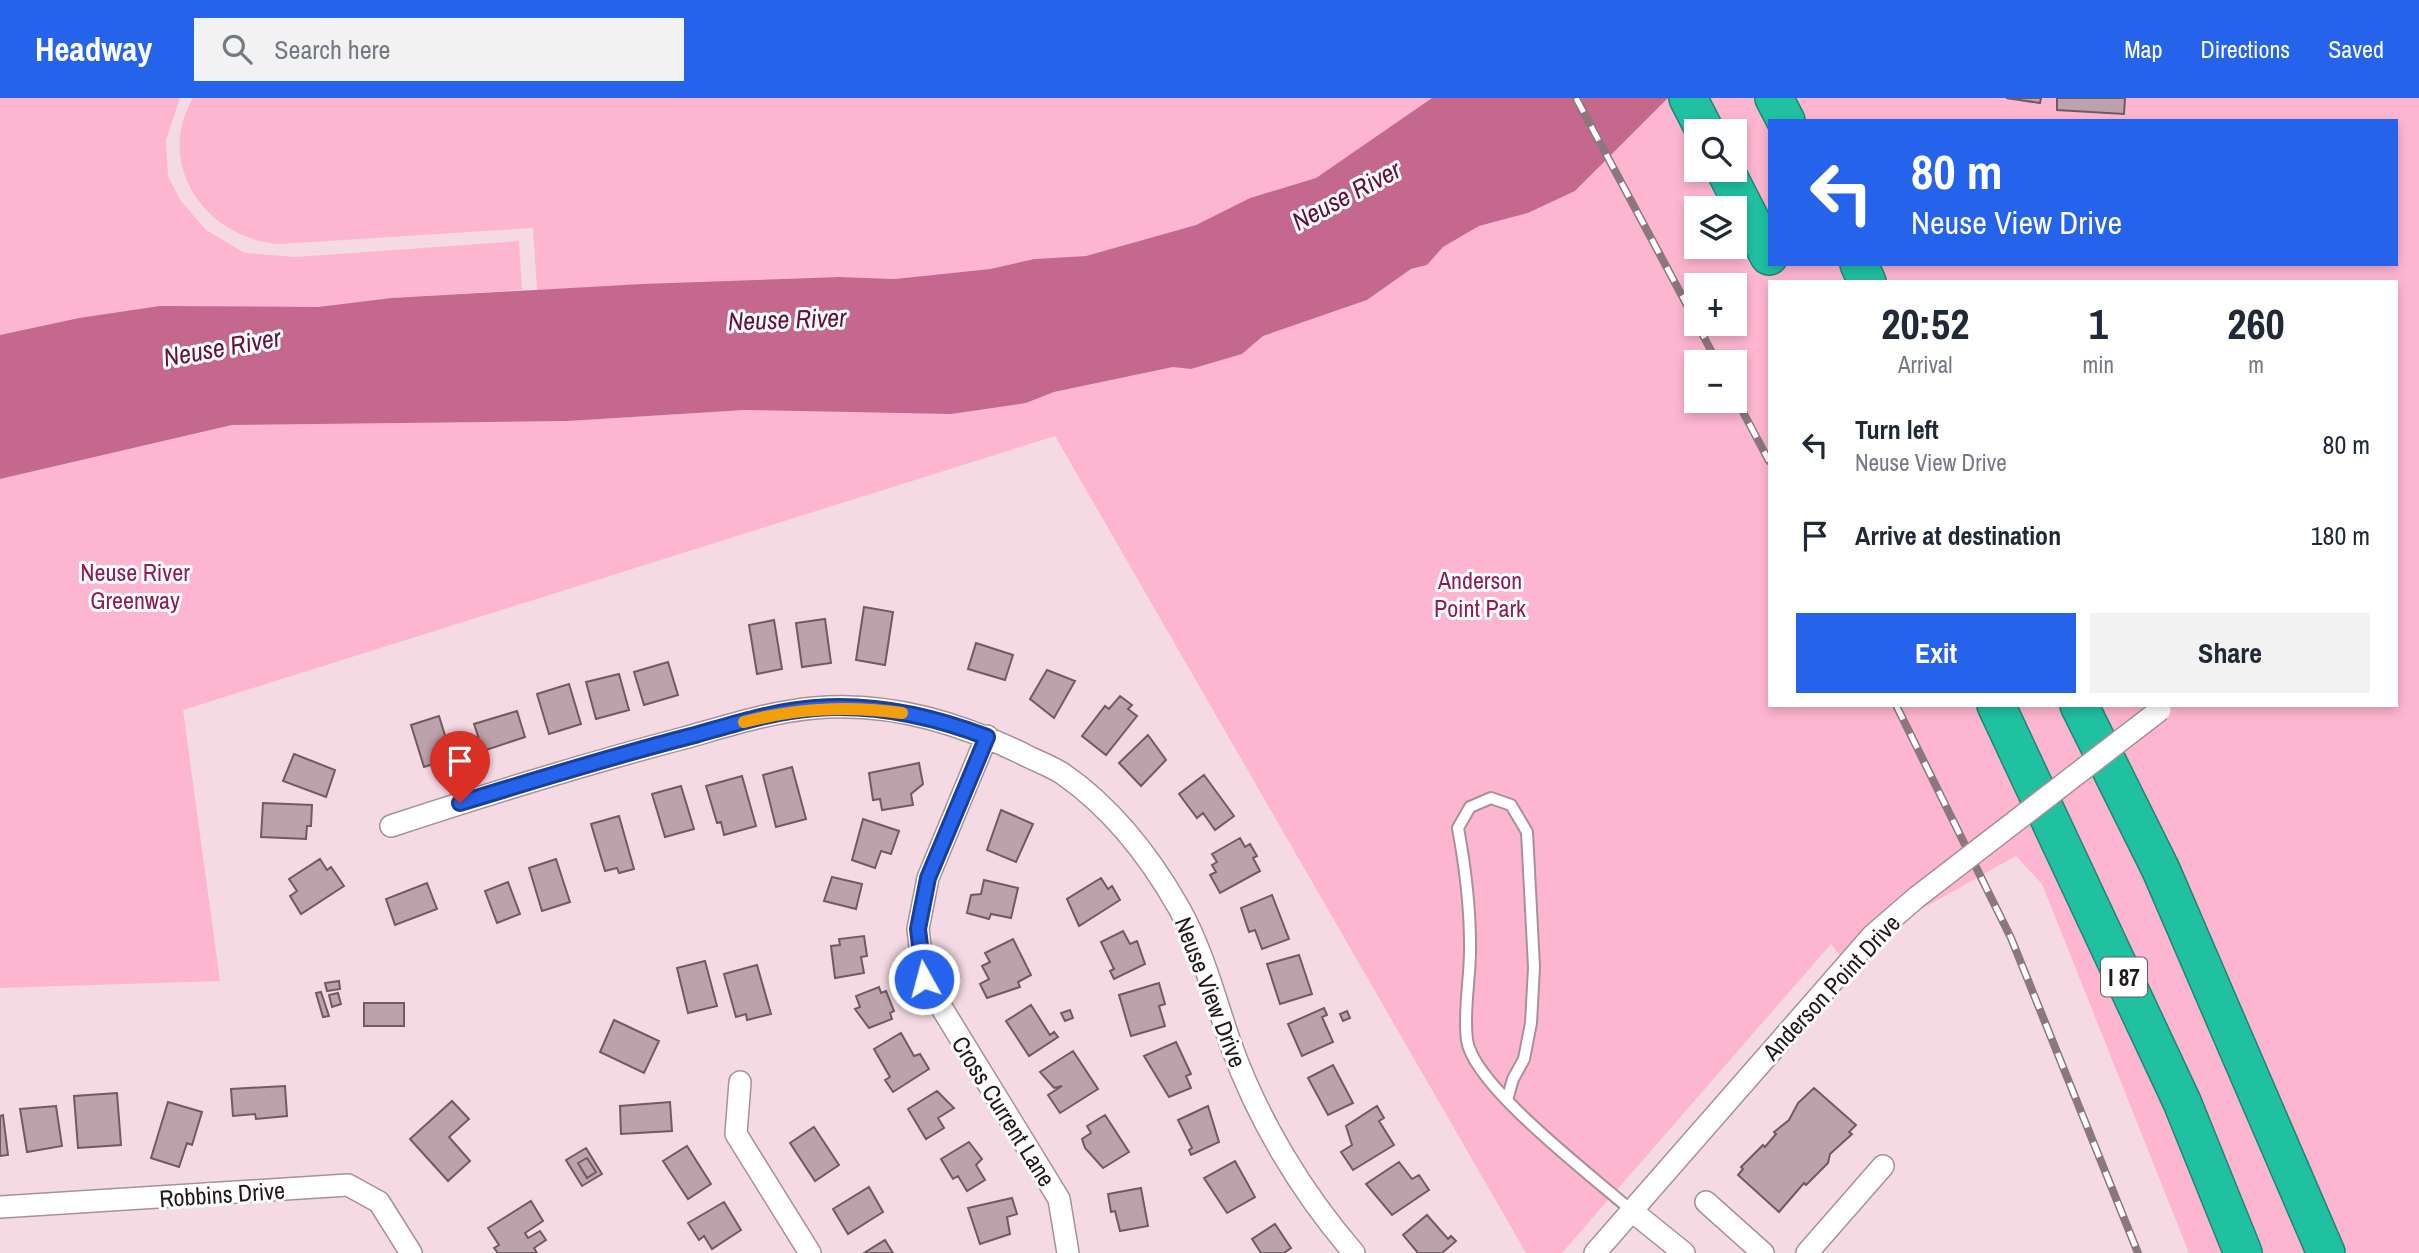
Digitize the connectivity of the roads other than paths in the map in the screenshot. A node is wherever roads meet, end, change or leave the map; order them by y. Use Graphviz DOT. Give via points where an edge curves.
graph roads {
  1 [pos="1688,98"];
  2 [pos="1774,98"];
  3 [pos="1699,119"];
  4 [pos="1785,119"];
  5 [pos="1731,182"];
  6 [pos="1767,251"];
  7 [pos="1997,707"];
  8 [pos="2080,707"];
  9 [pos="2164,707"];
  10 [pos="987,737"];
  11 [pos="391,826"];
  12 [pos="740,1082"];
  13 [pos="1507,1100"];
  14 [pos="1883,1166"];
  15 [pos="1706,1202"];
  16 [pos="0,1207"];
  17 [pos="1632,1211"];
  18 [pos="411,1253"];
  19 [pos="810,1253"];
  20 [pos="1068,1253"];
  21 [pos="1354,1253"];
  22 [pos="1595,1253"];
  23 [pos="1684,1253"];
  24 [pos="1763,1253"];
  25 [pos="1807,1253"];
  26 [pos="2243,1253"];
  27 [pos="2326,1253"];
  1 -- 3 [label="highway"];
  2 -- 4 [label="highway"];
  5 -- 6 [label="highway"];
  7 -- 26 [label="highway, I 87" via="2182,1102"];
  8 -- 27 [label="highway" via="2161,870"];
  9 -- 17 [label="street, Anderson Point Drive, bridge" via="1873,935"];
  10 -- 11 [label="street, Neuse View Drive" via="920,715 860,708 789,711 578,765"];
  10 -- 20 [label="street, Cross Current Lane" via="928,878 918,929 924,979 1059,1199"];
  10 -- 21 [label="street, Neuse View Drive" via="1062,774 1121,825 1153,865 1198,949 1252,1096 1300,1181"];
  12 -- 19 [label="street" via="736,1134"];
  13 -- 13 [label="lane" via="1524,1059 1531,1023 1531,885 1527,832 1511,805 1491,798 1471,807 1458,828 1471,943 1467,1042 1483,1073"];
  13 -- 17 [label="lane"];
  14 -- 25 [label="street"];
  15 -- 24 [label="street"];
  16 -- 18 [label="street, Robbins Drive" via="348,1185 379,1202"];
  17 -- 22 [label="street, Anderson Point Drive"];
  17 -- 23 [label="street"];
}
